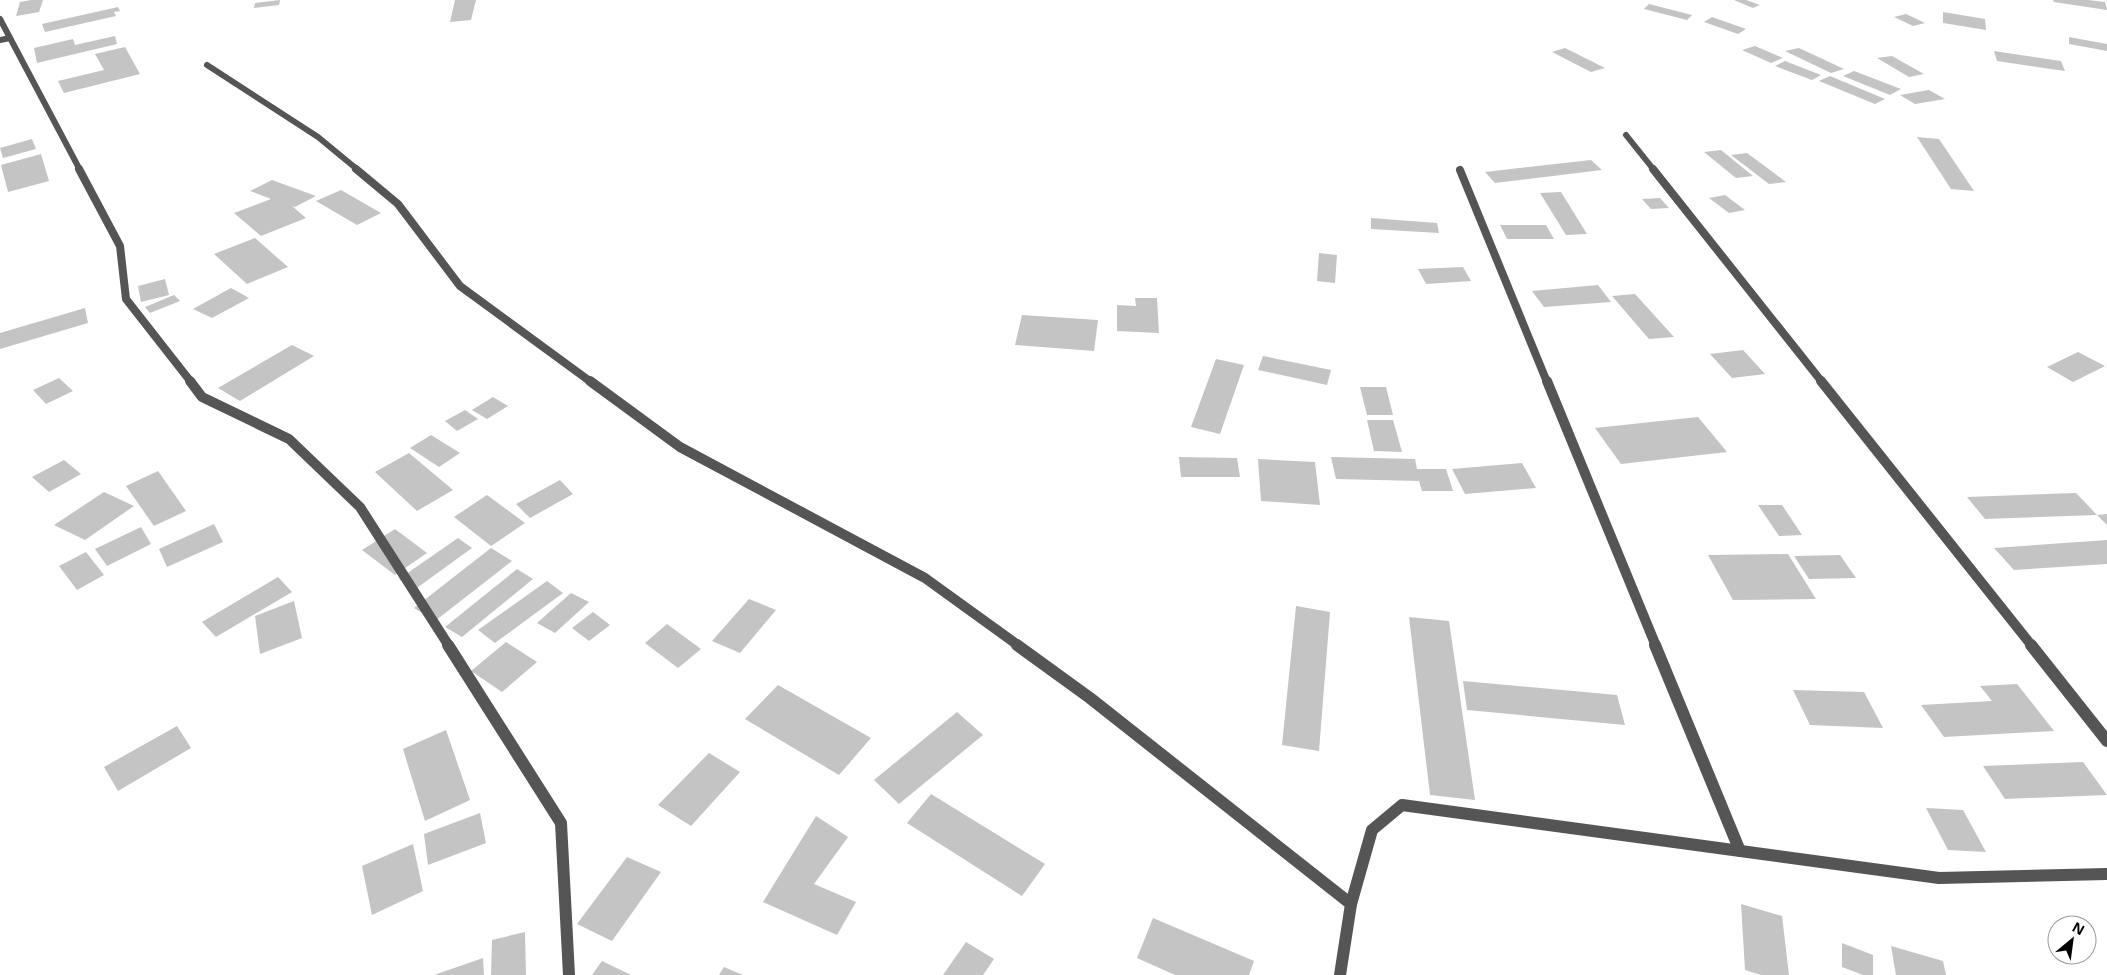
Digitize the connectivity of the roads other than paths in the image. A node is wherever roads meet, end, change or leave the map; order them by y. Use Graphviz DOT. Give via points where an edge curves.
graph roads {
  1 [pos="0,19"];
  2 [pos="5,38"];
  3 [pos="207,65"];
  4 [pos="1626,135"];
  5 [pos="1460,170"];
  6 [pos="2107,741"];
  7 [pos="1740,850"];
  8 [pos="2107,874"];
  9 [pos="1351,904"];
  10 [pos="569,975"];
  11 [pos="1340,975"];
  1 -- 2 [label="street"];
  2 -- 10 [label="street" via="120,246 126,299 202,397 289,439 360,506 561,823"];
  3 -- 9 [label="street" via="318,137 398,204 460,286 476,298 680,447 925,578 1090,698"];
  4 -- 6 [label="street"];
  5 -- 7 [label="street"];
  7 -- 8 [label="street" via="1939,878"];
  7 -- 9 [label="street" via="1402,805 1372,830"];
  9 -- 11 [label="street"];
}
